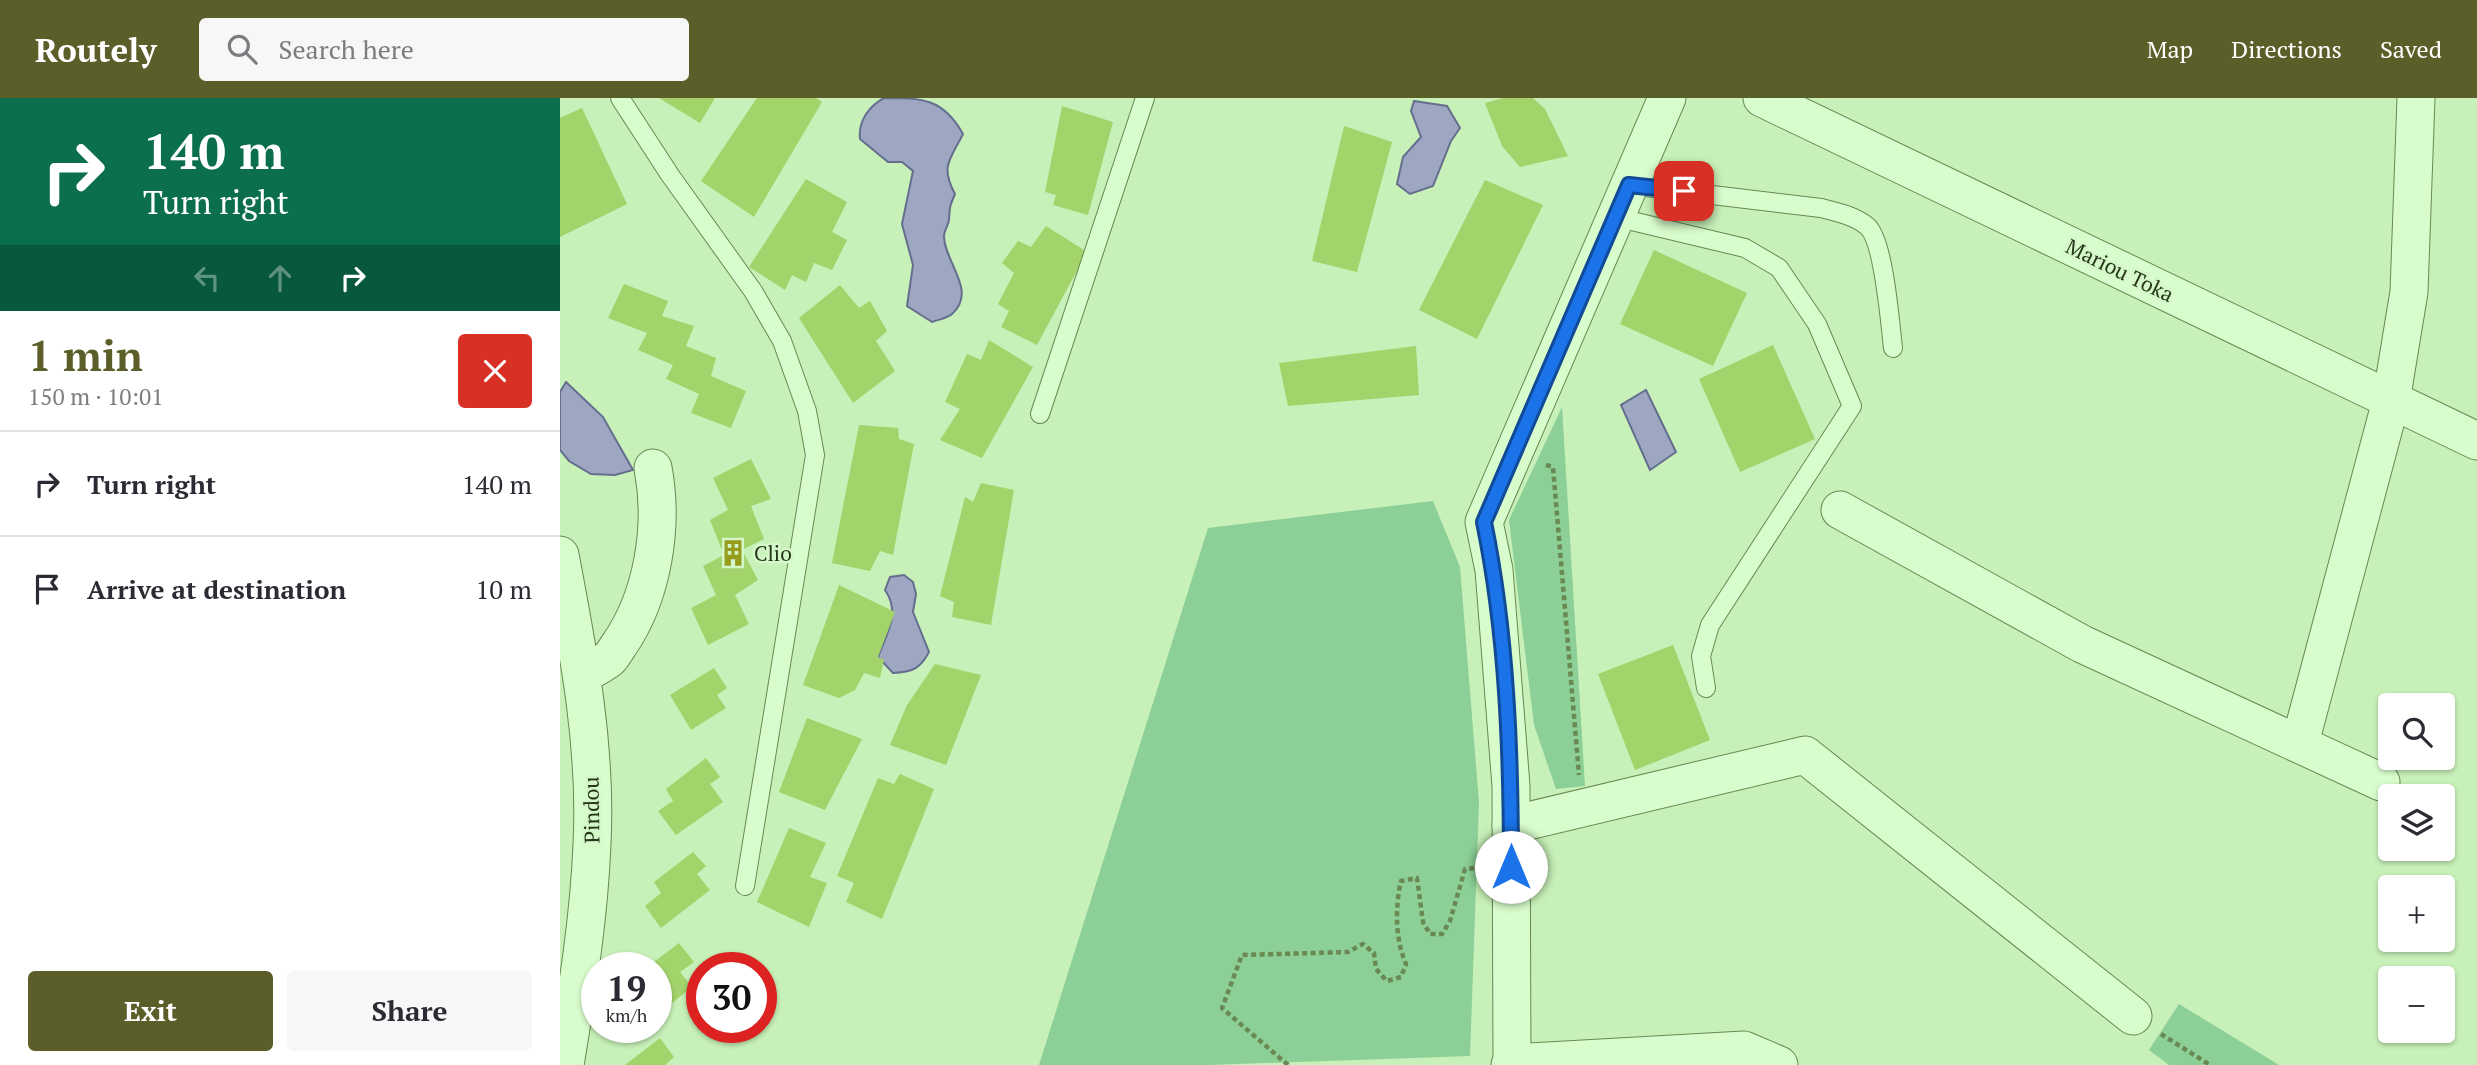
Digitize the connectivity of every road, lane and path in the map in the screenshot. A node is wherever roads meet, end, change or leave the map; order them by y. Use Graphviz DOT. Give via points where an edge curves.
graph roads {
  1 [pos="620,98"];
  2 [pos="1145,98"];
  3 [pos="1667,98"];
  4 [pos="1762,98"];
  5 [pos="2416,98"];
  6 [pos="1622,201"];
  7 [pos="1893,348"];
  8 [pos="2391,401"];
  9 [pos="1040,414"];
  10 [pos="2477,441"];
  11 [pos="1513,454"];
  12 [pos="653,468"];
  13 [pos="1840,510"];
  14 [pos="560,555"];
  15 [pos="582,675"];
  16 [pos="1706,688"];
  17 [pos="2300,743"];
  18 [pos="2381,782"];
  19 [pos="1582,807"];
  20 [pos="1511,825"];
  21 [pos="1511,867"];
  22 [pos="745,886"];
  23 [pos="2133,1016"];
  24 [pos="1511,1064"];
  25 [pos="565,1065"];
  26 [pos="1288,1065"];
  27 [pos="1779,1065"];
  28 [pos="2210,1065"];
  1 -- 22 [label="lane" via="753,291 782,341 807,411 815,455"];
  2 -- 9 [label="lane"];
  3 -- 6 [label="street"];
  4 -- 8 [label="street, Mariou Toka"];
  5 -- 8 [label="street" via="2409,292"];
  6 -- 7 [label="lane" via="1821,208 1869,227 1880,249"];
  6 -- 11 [label="street"];
  6 -- 16 [label="lane" via="1745,248 1779,268 1817,324 1852,406 1710,625 1701,656"];
  8 -- 10 [label="street, Mariou Toka"];
  8 -- 17 [label="street"];
  11 -- 19 [label="path" via="1553,467"];
  11 -- 20 [label="street" via="1484,522 1494,570 1505,693"];
  12 -- 15 [label="street" via="657,519 645,590 630,629 610,658"];
  13 -- 17 [label="street" via="2081,644"];
  14 -- 15 [label="street, Pindou"];
  15 -- 25 [label="street, Pindou" via="590,742 593,842 586,938"];
  17 -- 18 [label="street"];
  19 -- 20 [label="street"];
  19 -- 23 [label="street" via="1805,755"];
  20 -- 21 [label="street"];
  21 -- 24 [label="street"];
  21 -- 26 [label="path" via="1465,869 1442,934 1430,934 1423,922 1417,877 1401,881 1398,945 1406,964 1401,977 1387,981 1376,969 1374,953 1363,944 1348,953 1242,955 1222,1008"];
  23 -- 28 [label="path"];
  24 -- 27 [label="street" via="1744,1050"];
}
